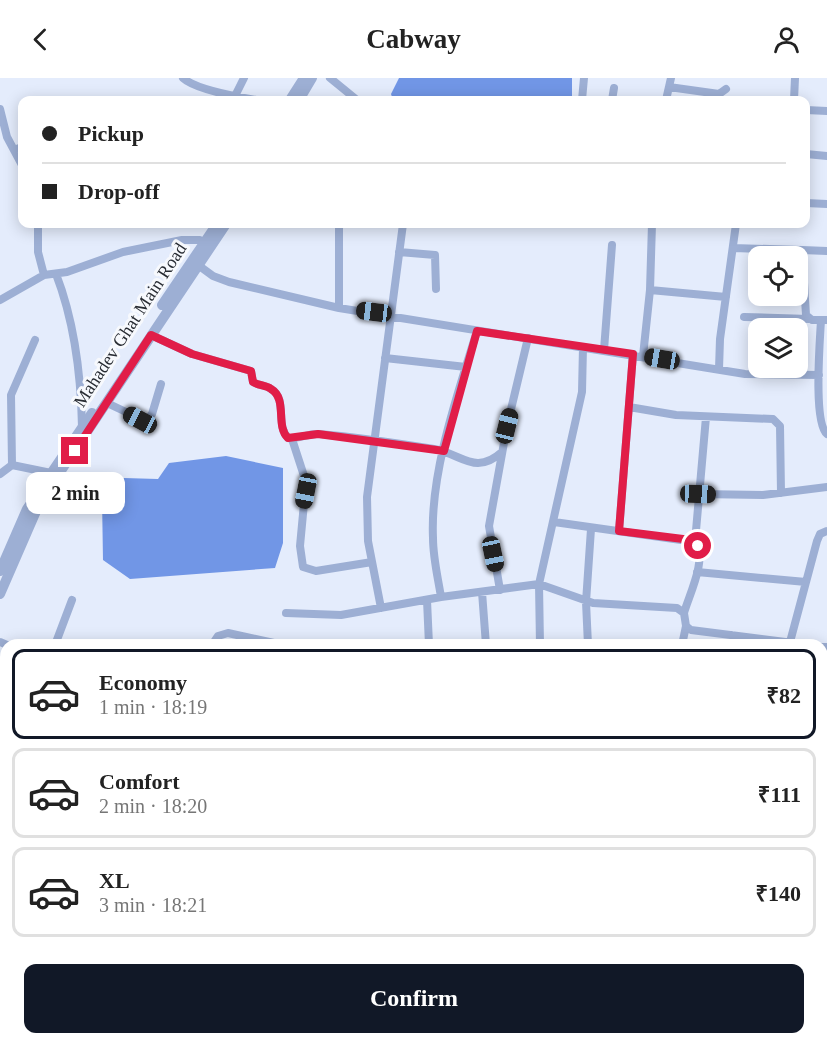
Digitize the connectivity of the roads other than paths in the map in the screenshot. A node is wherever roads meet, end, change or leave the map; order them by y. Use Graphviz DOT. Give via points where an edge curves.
graph roads {
  1 [pos="183,78"];
  2 [pos="244,78"];
  3 [pos="304,78"];
  4 [pos="312,78"];
  5 [pos="330,78"];
  6 [pos="584,78"];
  7 [pos="795,78"];
  8 [pos="670,83"];
  9 [pos="614,88"];
  10 [pos="726,89"];
  11 [pos="235,96"];
  12 [pos="293,96"];
  13 [pos="301,96"];
  14 [pos="352,96"];
  15 [pos="582,96"];
  16 [pos="613,96"];
  17 [pos="794,96"];
  18 [pos="0,109"];
  19 [pos="810,110"];
  20 [pos="827,111"];
  21 [pos="18,148"];
  22 [pos="810,154"];
  23 [pos="827,156"];
  24 [pos="810,203"];
  25 [pos="827,204"];
  26 [pos="38,228"];
  27 [pos="215,228"];
  28 [pos="222,228"];
  29 [pos="339,228"];
  30 [pos="402,228"];
  31 [pos="652,228"];
  32 [pos="736,228"];
  33 [pos="208,244"];
  34 [pos="612,244"];
  35 [pos="733,248"];
  36 [pos="748,248"];
  37 [pos="808,250"];
  38 [pos="827,251"];
  39 [pos="399,252"];
  40 [pos="198,265"];
  41 [pos="56,274"];
  42 [pos="44,275"];
  43 [pos="436,289"];
  44 [pos="650,290"];
  45 [pos="726,297"];
  46 [pos="0,300"];
  47 [pos="805,306"];
  48 [pos="339,308"];
  49 [pos="391,315"];
  50 [pos="744,317"];
  51 [pos="809,319"];
  52 [pos="824,320"];
  53 [pos="477,331"];
  54 [pos="151,335"];
  55 [pos="528,339"];
  56 [pos="35,340"];
  57 [pos="584,347"];
  58 [pos="604,350"];
  59 [pos="633,354"];
  60 [pos="643,356"];
  61 [pos="385,358"];
  62 [pos="466,367"];
  63 [pos="719,369"];
  64 [pos="819,375"];
  65 [pos="160,384"];
  66 [pos="107,403"];
  67 [pos="629,407"];
  68 [pos="706,417"];
  69 [pos="82,427"];
  70 [pos="827,434"];
  71 [pos="292,439"];
  72 [pos="376,440"];
  73 [pos="444,451"];
  74 [pos="502,452"];
  75 [pos="12,465"];
  76 [pos="51,473"];
  77 [pos="0,474"];
  78 [pos="827,487"];
  79 [pos="781,493"];
  80 [pos="698,494"];
  81 [pos="554,522"];
  82 [pos="591,529"];
  83 [pos="619,531"];
  84 [pos="827,531"];
  85 [pos="694,542"];
  86 [pos="372,562"];
  87 [pos="0,571"];
  88 [pos="697,572"];
  89 [pos="806,582"];
  90 [pos="539,584"];
  91 [pos="500,590"];
  92 [pos="482,592"];
  93 [pos="0,594"];
  94 [pos="441,597"];
  95 [pos="72,600"];
  96 [pos="428,600"];
  97 [pos="586,602"];
  98 [pos="381,608"];
  99 [pos="286,613"];
  100 [pos="684,613"];
  101 [pos="686,626"];
  102 [pos="731,635"];
  103 [pos="57,639"];
  104 [pos="216,639"];
  105 [pos="263,639"];
  106 [pos="429,639"];
  107 [pos="486,639"];
  108 [pos="540,639"];
  109 [pos="588,639"];
  110 [pos="683,639"];
  111 [pos="731,639"];
  112 [pos="759,639"];
  113 [pos="796,639"];
  1 -- 11 [label="street"];
  2 -- 11 [label="street"];
  3 -- 12 [label="street"];
  4 -- 13 [label="street"];
  5 -- 14 [label="street"];
  6 -- 15 [label="street"];
  7 -- 17 [label="street"];
  8 -- 10 [label="street" via="719,94"];
  9 -- 16 [label="street"];
  18 -- 21 [label="street" via="7,136"];
  19 -- 20 [label="street"];
  22 -- 23 [label="street"];
  24 -- 25 [label="street"];
  26 -- 42 [label="street" via="38,252"];
  27 -- 33 [label="street, Mahadev Ghat Main Road"];
  28 -- 33 [label="street"];
  29 -- 48 [label="street"];
  30 -- 39 [label="street"];
  31 -- 44 [label="street"];
  32 -- 35 [label="street"];
  33 -- 40 [label="street"];
  33 -- 41 [label="street" via="193,239 153,244"];
  33 -- 69 [label="street, Mahadev Ghat Main Road"];
  34 -- 58 [label="street"];
  35 -- 36 [label="street"];
  35 -- 45 [label="street"];
  37 -- 38 [label="street"];
  39 -- 43 [label="street" via="435,255"];
  39 -- 49 [label="street"];
  40 -- 48 [label="street" via="229,282"];
  40 -- 54 [label="street"];
  41 -- 42 [label="street"];
  41 -- 69 [label="street" via="79,364"];
  42 -- 46 [label="street"];
  44 -- 45 [label="street"];
  44 -- 60 [label="street"];
  45 -- 63 [label="street"];
  47 -- 51 [label="street"];
  48 -- 49 [label="street"];
  49 -- 53 [label="street"];
  49 -- 61 [label="street"];
  50 -- 51 [label="street"];
  51 -- 52 [label="street"];
  52 -- 64 [label="street"];
  53 -- 55 [label="street"];
  53 -- 62 [label="street"];
  54 -- 66 [label="street"];
  54 -- 71 [label="street" via="192,354 251,371 253,382 272,389 276,395 282,430"];
  55 -- 57 [label="street"];
  55 -- 74 [label="street"];
  56 -- 75 [label="street" via="11,394"];
  57 -- 58 [label="street"];
  57 -- 81 [label="street" via="582,392"];
  58 -- 59 [label="street"];
  59 -- 60 [label="street"];
  59 -- 67 [label="street"];
  60 -- 63 [label="street"];
  61 -- 62 [label="street"];
  61 -- 72 [label="street"];
  62 -- 73 [label="street"];
  63 -- 64 [label="street" via="745,374"];
  64 -- 70 [label="street" via="822,425"];
  65 -- 66 [label="street" via="152,414 146,421"];
  66 -- 93 [label="street" via="40,502"];
  67 -- 68 [label="street"];
  67 -- 83 [label="street"];
  68 -- 79 [label="street" via="768,417 777,422 781,439"];
  68 -- 80 [label="street"];
  69 -- 76 [label="street, Mahadev Ghat Main Road"];
  71 -- 72 [label="street" via="307,433"];
  71 -- 86 [label="street" via="306,482 300,546 303,567 316,570"];
  72 -- 73 [label="street"];
  72 -- 86 [label="street" via="366,509"];
  73 -- 74 [label="street" via="480,464"];
  73 -- 94 [label="street" via="433,537"];
  74 -- 91 [label="street" via="489,526"];
  75 -- 76 [label="street"];
  75 -- 77 [label="street"];
  76 -- 87 [label="street, Mahadev Ghat Main Road" via="27,510"];
  78 -- 79 [label="street"];
  79 -- 80 [label="street"];
  80 -- 85 [label="street"];
  81 -- 82 [label="street"];
  81 -- 90 [label="street"];
  82 -- 83 [label="street"];
  82 -- 97 [label="street"];
  83 -- 85 [label="street"];
  84 -- 89 [label="street" via="817,541"];
  85 -- 88 [label="street" via="699,554"];
  86 -- 98 [label="street"];
  88 -- 89 [label="street"];
  88 -- 100 [label="street"];
  89 -- 113 [label="street"];
  90 -- 91 [label="street"];
  90 -- 97 [label="street"];
  90 -- 108 [label="street"];
  91 -- 92 [label="street"];
  92 -- 94 [label="street"];
  92 -- 107 [label="street"];
  94 -- 96 [label="street"];
  95 -- 103 [label="street"];
  96 -- 98 [label="street"];
  96 -- 106 [label="street"];
  97 -- 100 [label="street" via="677,608"];
  97 -- 109 [label="street"];
  98 -- 99 [label="street" via="341,615"];
  100 -- 101 [label="street"];
  101 -- 102 [label="street"];
  101 -- 110 [label="street"];
  102 -- 111 [label="street"];
  102 -- 112 [label="street"];
  104 -- 105 [label="street" via="228,633"];
}
